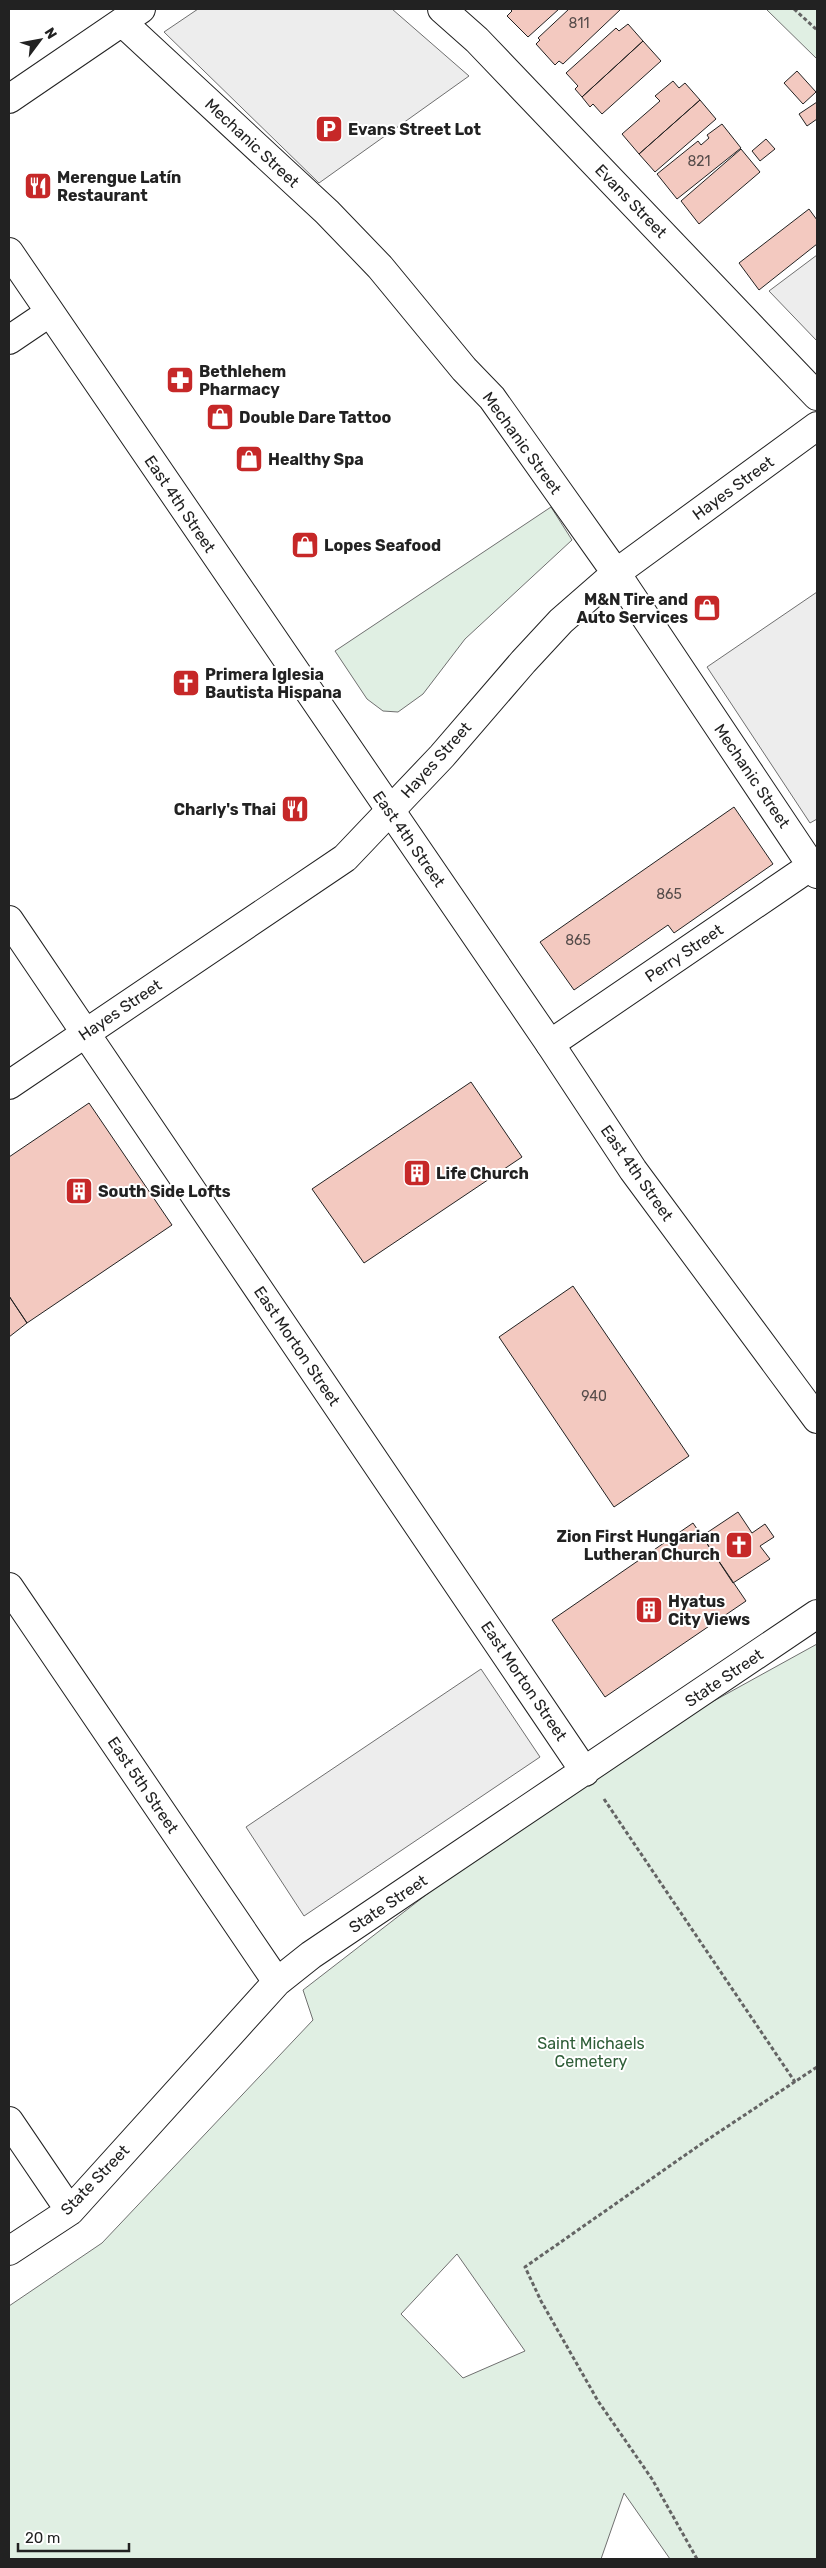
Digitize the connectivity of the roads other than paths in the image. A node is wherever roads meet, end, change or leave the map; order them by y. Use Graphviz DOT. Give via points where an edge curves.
graph roads {
  1 [pos="442,9"];
  2 [pos="131,15"];
  3 [pos="9,99"];
  4 [pos="9,252"];
  5 [pos="49,313"];
  6 [pos="9,340"];
  7 [pos="817,396"];
  8 [pos="817,426"];
  9 [pos="616,573"];
  10 [pos="390,811"];
  11 [pos="815,867"];
  12 [pos="9,920"];
  13 [pos="86,1033"];
  14 [pos="550,1044"];
  15 [pos="9,1085"];
  16 [pos="817,1419"];
  17 [pos="9,1587"];
  18 [pos="817,1614"];
  19 [pos="585,1772"];
  20 [pos="277,1982"];
  21 [pos="9,2121"];
  22 [pos="70,2210"];
  23 [pos="9,2251"];
  1 -- 7 [label="street, Evans Street" via="477,40"];
  2 -- 3 [label="street"];
  2 -- 9 [label="street, Mechanic Street" via="380,267 492,398"];
  4 -- 5 [label="street, East 4th Street"];
  5 -- 6 [label="street"];
  5 -- 10 [label="street, East 4th Street"];
  8 -- 9 [label="street, Hayes Street"];
  9 -- 10 [label="street, Hayes Street" via="561,621"];
  9 -- 11 [label="street, Mechanic Street"];
  10 -- 13 [label="street, Hayes Street" via="344,858"];
  10 -- 14 [label="street, East 4th Street"];
  11 -- 14 [label="street, Perry Street"];
  12 -- 13 [label="street, East Morton Street"];
  13 -- 15 [label="street, Hayes Street"];
  13 -- 19 [label="street, East Morton Street"];
  14 -- 16 [label="street, East 4th Street" via="633,1170"];
  17 -- 20 [label="street, East 5th Street"];
  18 -- 19 [label="street, State Street"];
  19 -- 20 [label="street, State Street" via="312,1955"];
  20 -- 22 [label="street, State Street"];
  21 -- 22 [label="street"];
  22 -- 23 [label="street, State Street"];
}
